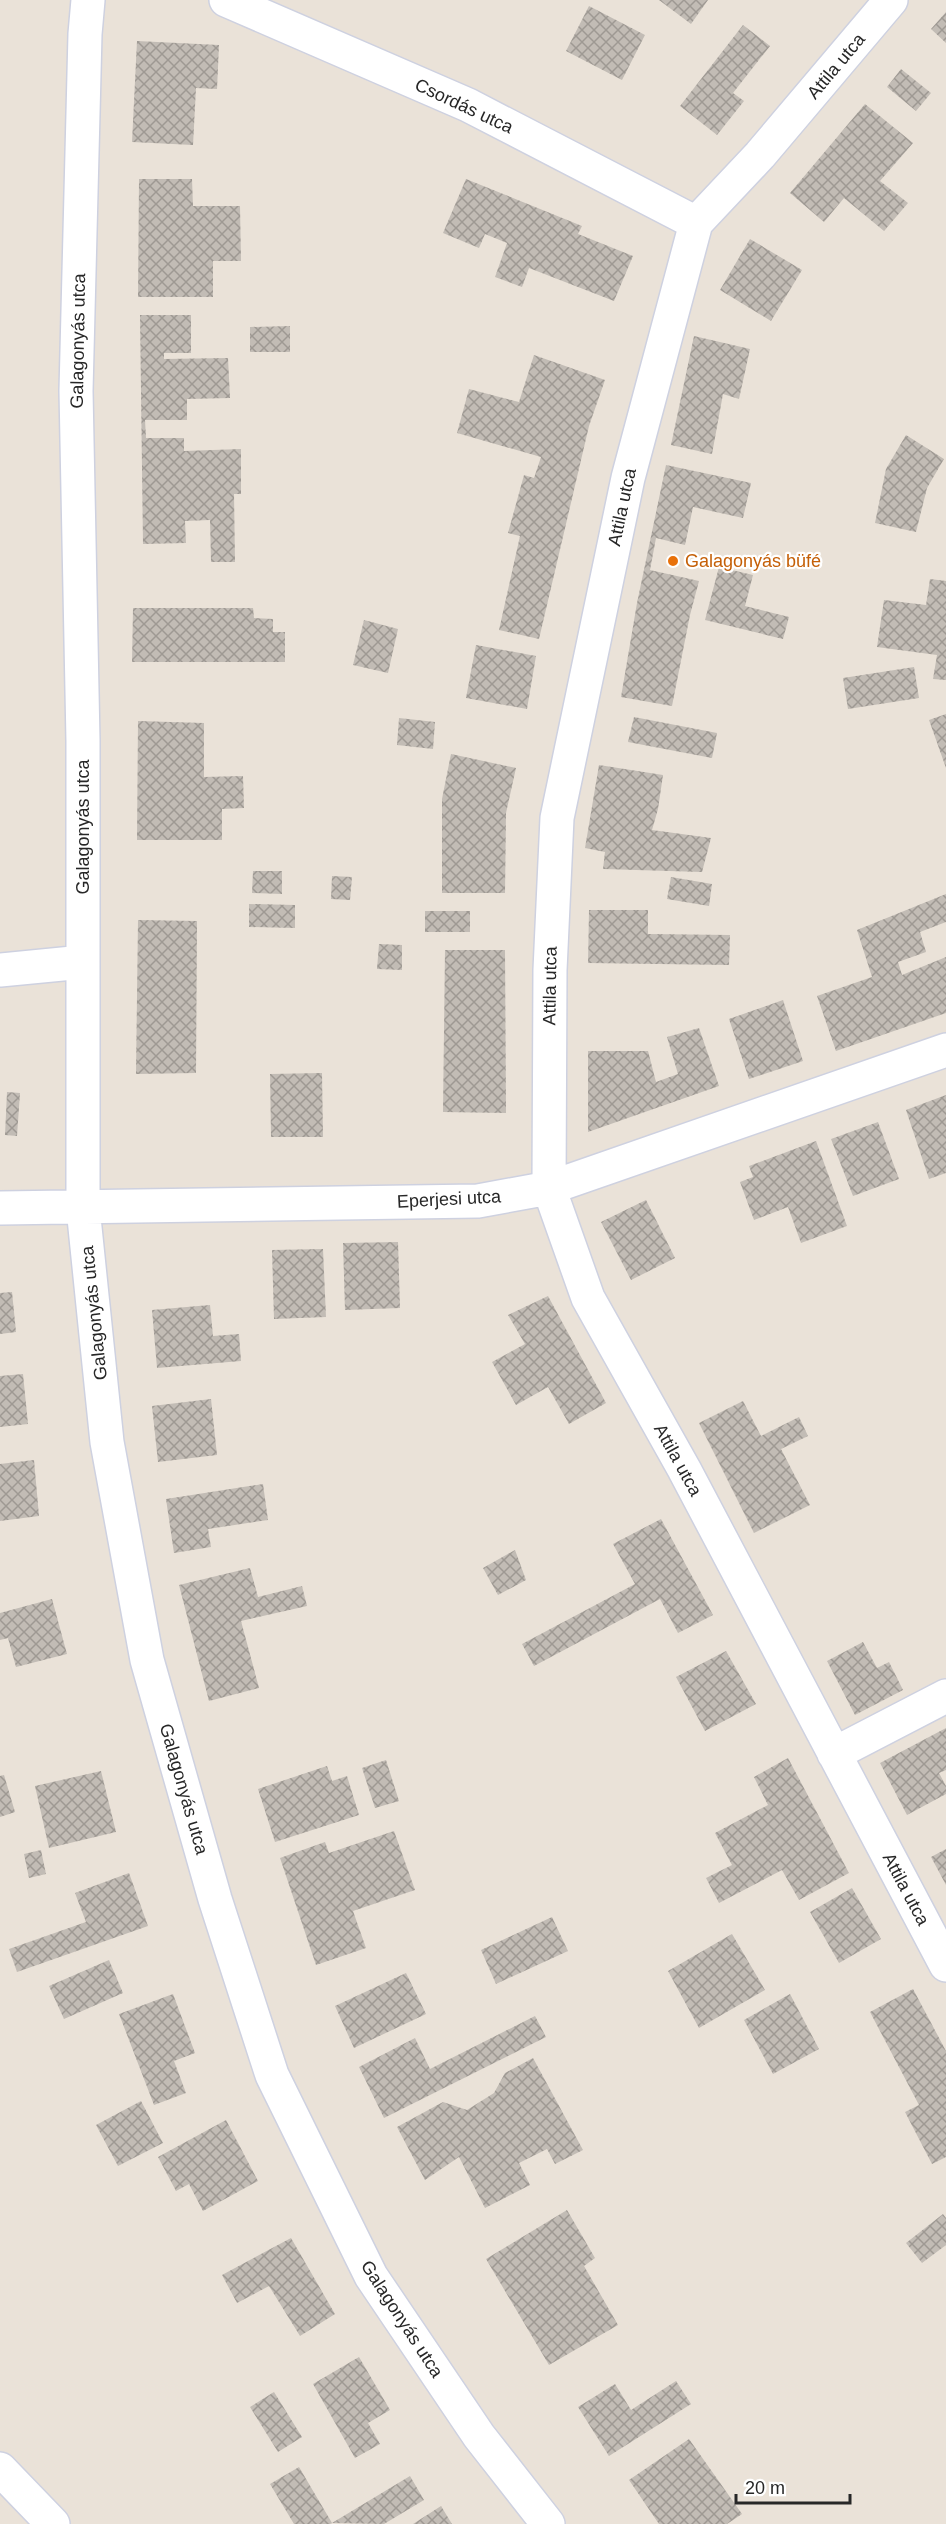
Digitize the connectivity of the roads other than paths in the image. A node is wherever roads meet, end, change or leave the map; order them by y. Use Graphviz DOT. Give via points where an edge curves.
graph roads {
  1 [pos="88,0"];
  2 [pos="226,0"];
  3 [pos="891,0"];
  4 [pos="696,223"];
  5 [pos="83,962"];
  6 [pos="0,970"];
  7 [pos="946,1050"];
  8 [pos="549,1188"];
  9 [pos="0,1208"];
  10 [pos="83,1208"];
  11 [pos="946,1696"];
  12 [pos="834,1754"];
  13 [pos="946,1965"];
  14 [pos="0,2469"];
  15 [pos="53,2524"];
  16 [pos="548,2524"];
  1 -- 5 [label="street, Galagonyás utca" via="76,391"];
  2 -- 4 [label="street, Csordás utca" via="468,105"];
  3 -- 4 [label="street, Attila utca" via="760,155"];
  4 -- 8 [label="street, Attila utca" via="628,477 557,818 550,970"];
  5 -- 6 [label="street"];
  5 -- 10 [label="street, Galagonyás utca"];
  7 -- 8 [label="street, Eperjesi utca"];
  8 -- 10 [label="street, Eperjesi utca" via="478,1201"];
  8 -- 12 [label="street, Attila utca" via="588,1298 684,1469"];
  9 -- 10 [label="street, Eperjesi utca"];
  10 -- 16 [label="street, Galagonyás utca" via="106,1442 147,1660 215,1899 272,2075 371,2276 479,2436"];
  11 -- 12 [label="street"];
  12 -- 13 [label="street, Attila utca"];
  14 -- 15 [label="street"];
}
